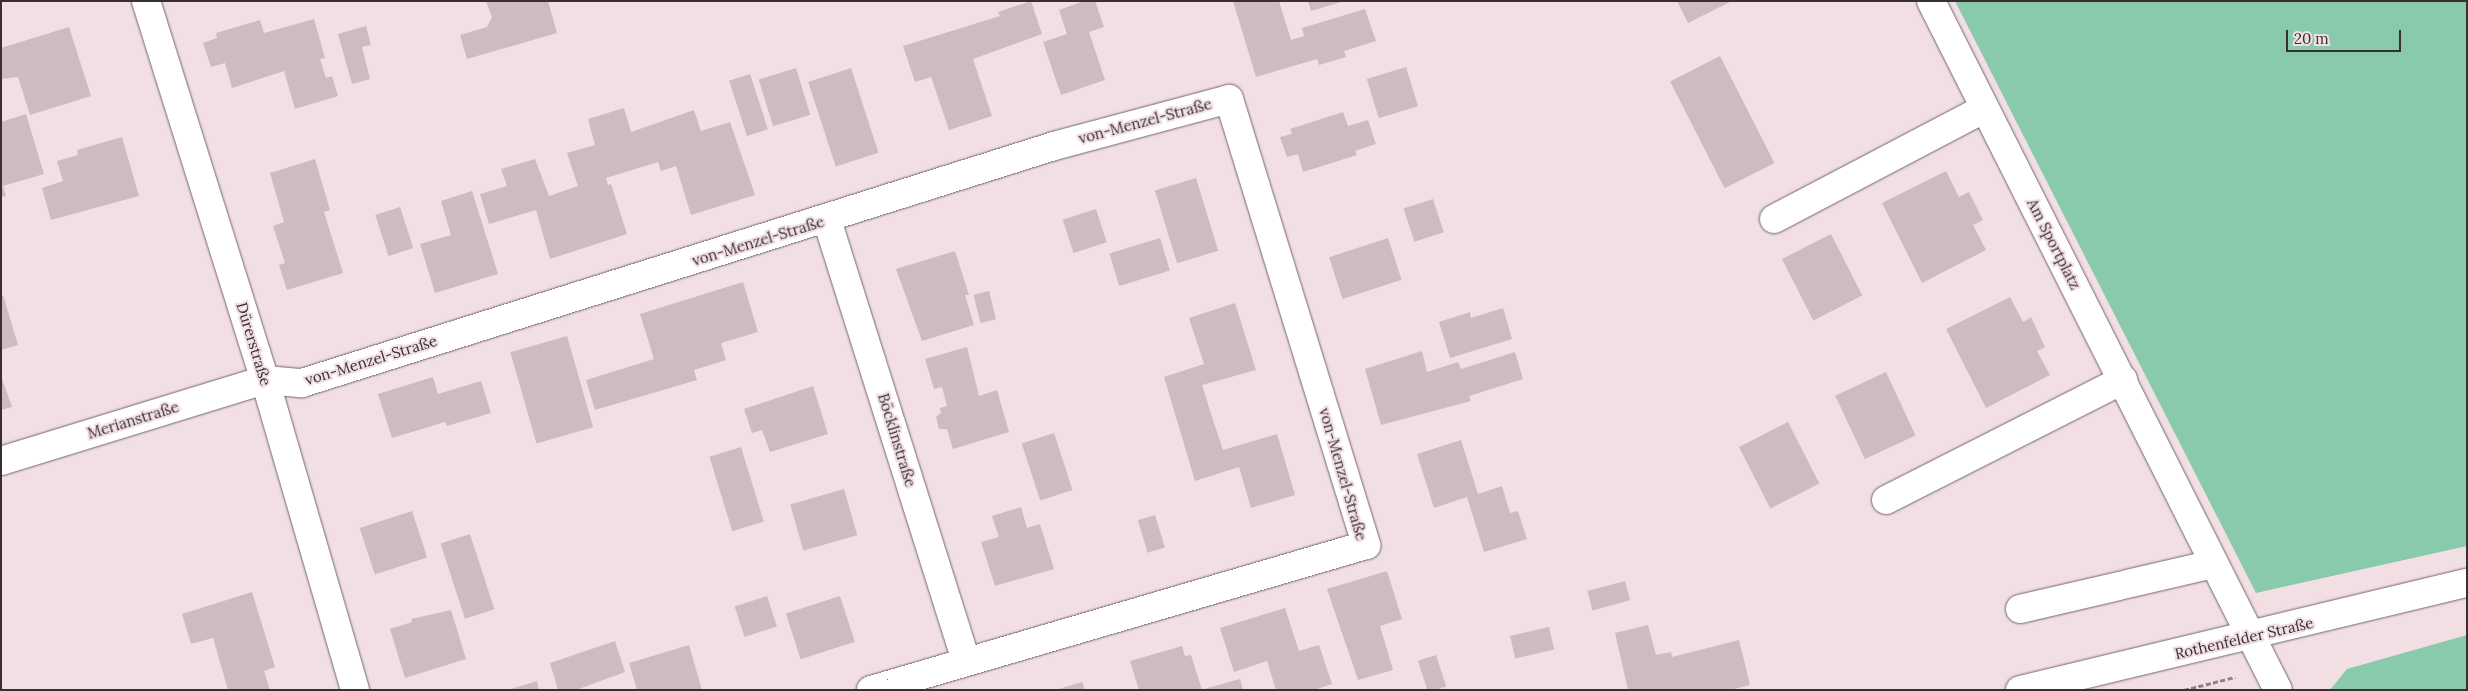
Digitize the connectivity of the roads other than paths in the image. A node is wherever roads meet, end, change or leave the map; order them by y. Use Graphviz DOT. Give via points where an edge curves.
graph roads {
  1 [pos="146,1"];
  2 [pos="1930,1"];
  3 [pos="1985,108"];
  4 [pos="1774,218"];
  5 [pos="828,220"];
  6 [pos="265,380"];
  7 [pos="2123,380"];
  8 [pos="1,461"];
  9 [pos="1886,500"];
  10 [pos="2213,564"];
  11 [pos="2467,583"];
  12 [pos="2020,609"];
  13 [pos="2250,637"];
  14 [pos="966,661"];
  15 [pos="2272,679"];
  16 [pos="355,690"];
  17 [pos="871,690"];
  18 [pos="2020,690"];
  1 -- 6 [label="street, Dürerstraße"];
  2 -- 3 [label="street, Am Sportplatz"];
  3 -- 4 [label="street"];
  3 -- 7 [label="street, Am Sportplatz"];
  5 -- 6 [label="street, von-Menzel-Straße" via="302,382"];
  5 -- 14 [label="street, Böcklinstraße"];
  5 -- 14 [label="street, von-Menzel-Straße" via="1054,146 1229,99 1232,108 1366,545"];
  6 -- 8 [label="street, Merianstraße"];
  6 -- 16 [label="street, Dürerstraße"];
  7 -- 9 [label="street"];
  7 -- 10 [label="street, Am Sportplatz"];
  10 -- 12 [label="street"];
  10 -- 13 [label="street, Am Sportplatz"];
  11 -- 13 [label="street, Rothenfelder Straße"];
  13 -- 15 [label="street, Am Sportplatz"];
  13 -- 18 [label="street, Rothenfelder Straße"];
  14 -- 17 [label="street, von-Menzel-Straße"];
}
